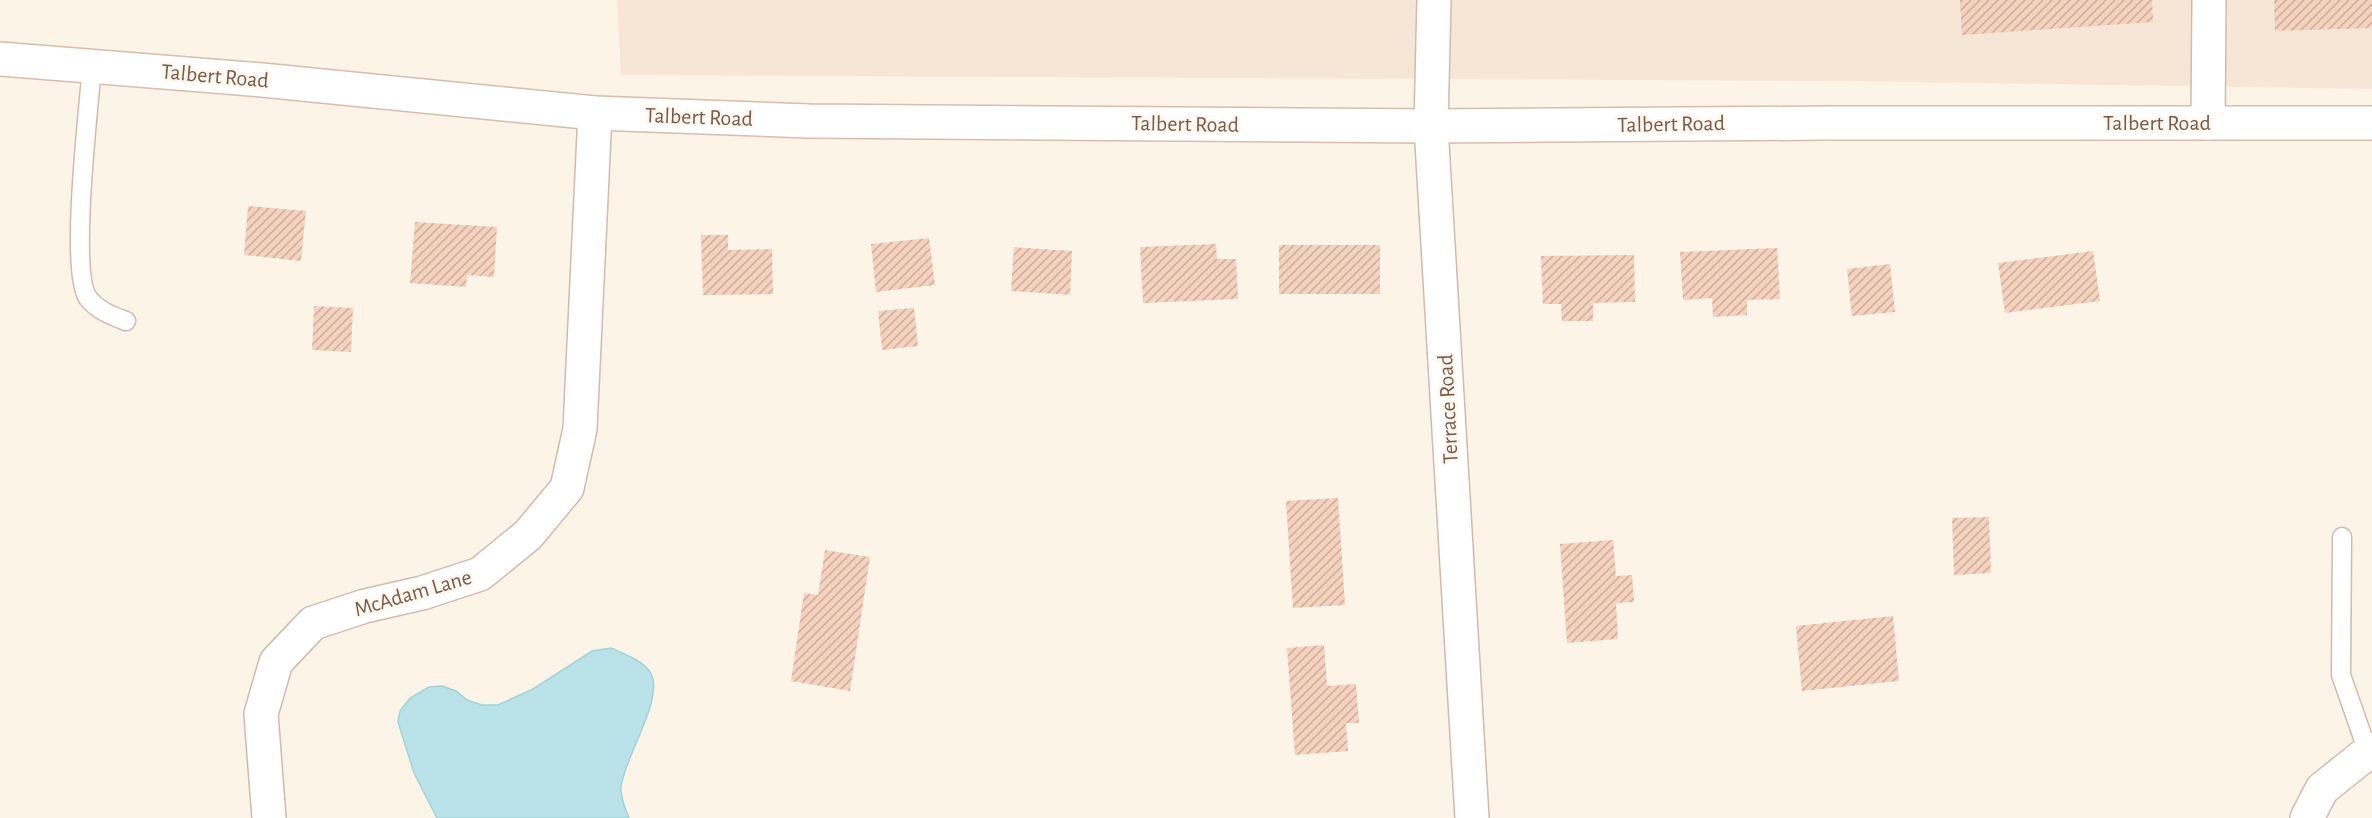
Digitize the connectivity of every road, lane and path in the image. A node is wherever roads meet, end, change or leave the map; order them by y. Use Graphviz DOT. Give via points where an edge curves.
graph roads {
  1 [pos="1434,0"];
  2 [pos="2209,0"];
  3 [pos="0,58"];
  4 [pos="92,66"];
  5 [pos="595,114"];
  6 [pos="2208,123"];
  7 [pos="2372,123"];
  8 [pos="1431,126"];
  9 [pos="126,321"];
  10 [pos="2342,537"];
  11 [pos="2370,751"];
  12 [pos="269,818"];
  13 [pos="1472,818"];
  14 [pos="2307,818"];
  1 -- 8 [label="street, Terrace Road"];
  2 -- 6 [label="street"];
  3 -- 4 [label="street, Talbert Road"];
  4 -- 5 [label="street, Talbert Road"];
  4 -- 9 [label="lane" via="79,269 87,297 107,314"];
  5 -- 8 [label="street, Talbert Road" via="809,121"];
  5 -- 12 [label="street, McAdam Lane" via="580,429 567,488 528,536 480,574 313,623 276,662 261,714"];
  6 -- 7 [label="street, Talbert Road"];
  6 -- 8 [label="street, Talbert Road"];
  8 -- 13 [label="street, Terrace Road"];
  10 -- 11 [label="lane" via="2341,675"];
  11 -- 14 [label="street" via="2322,789"];
}
